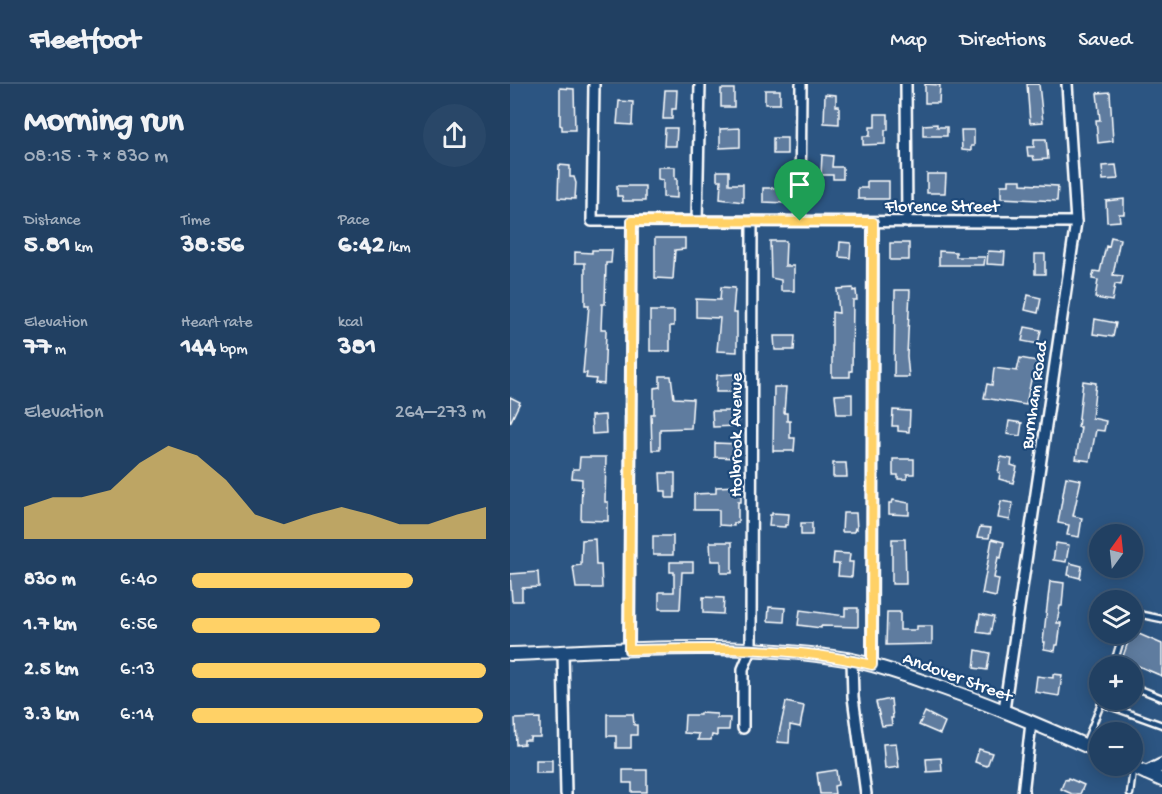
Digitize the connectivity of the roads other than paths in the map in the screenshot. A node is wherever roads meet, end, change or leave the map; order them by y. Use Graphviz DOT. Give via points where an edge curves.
graph roads {
  1 [pos="594,84"];
  2 [pos="700,84"];
  3 [pos="801,84"];
  4 [pos="906,84"];
  5 [pos="1067,84"];
  6 [pos="632,221"];
  7 [pos="697,221"];
  8 [pos="752,221"];
  9 [pos="800,221"];
  10 [pos="873,222"];
  11 [pos="907,222"];
  12 [pos="1076,222"];
  13 [pos="1143,615"];
  14 [pos="1162,619"];
  15 [pos="629,650"];
  16 [pos="751,650"];
  17 [pos="563,652"];
  18 [pos="510,654"];
  19 [pos="852,660"];
  20 [pos="872,665"];
  21 [pos="1143,690"];
  22 [pos="1162,698"];
  23 [pos="1004,710"];
  24 [pos="1099,710"];
  25 [pos="1124,710"];
  26 [pos="1031,723"];
  27 [pos="1162,725"];
  28 [pos="743,728"];
  29 [pos="1085,746"];
  30 [pos="1089,748"];
  31 [pos="1162,765"];
  32 [pos="1143,772"];
  33 [pos="1146,773"];
  34 [pos="1130,776"];
  35 [pos="1162,780"];
  36 [pos="566,794"];
  37 [pos="866,794"];
  38 [pos="1023,794"];
  39 [pos="1130,794"];
  1 -- 6 [label="street, Florence Street" via="592,221"];
  2 -- 7 [label="street"];
  3 -- 9 [label="street"];
  4 -- 11 [label="street"];
  5 -- 12 [label="street, Burnham Road"];
  6 -- 7 [label="street, Florence Street"];
  6 -- 15 [label="street"];
  7 -- 8 [label="street, Florence Street"];
  8 -- 9 [label="street, Florence Street"];
  8 -- 16 [label="street, Holbrook Avenue"];
  9 -- 10 [label="street, Florence Street"];
  10 -- 11 [label="street, Florence Street"];
  10 -- 20 [label="street"];
  11 -- 12 [label="street, Florence Street"];
  12 -- 23 [label="street, Burnham Road"];
  13 -- 14 [label="lane"];
  15 -- 16 [label="main road, Andover Street"];
  15 -- 17 [label="main road, Andover Street"];
  16 -- 19 [label="main road, Andover Street"];
  16 -- 28 [label="street, Holbrook Avenue" via="742,669"];
  17 -- 18 [label="main road, Andover Street"];
  17 -- 36 [label="street"];
  19 -- 20 [label="main road, Andover Street"];
  19 -- 37 [label="street"];
  20 -- 23 [label="main road, Andover Street"];
  21 -- 22 [label="lane"];
  23 -- 26 [label="main road, Andover Street"];
  24 -- 29 [label="lane"];
  25 -- 27 [label="lane"];
  26 -- 29 [label="main road, Andover Street"];
  26 -- 38 [label="street"];
  29 -- 30 [label="main road, Andover Street"];
  31 -- 33 [label="main road"];
  32 -- 33 [label="main road"];
  33 -- 35 [label="main road"];
  34 -- 39 [label="lane"];
}
